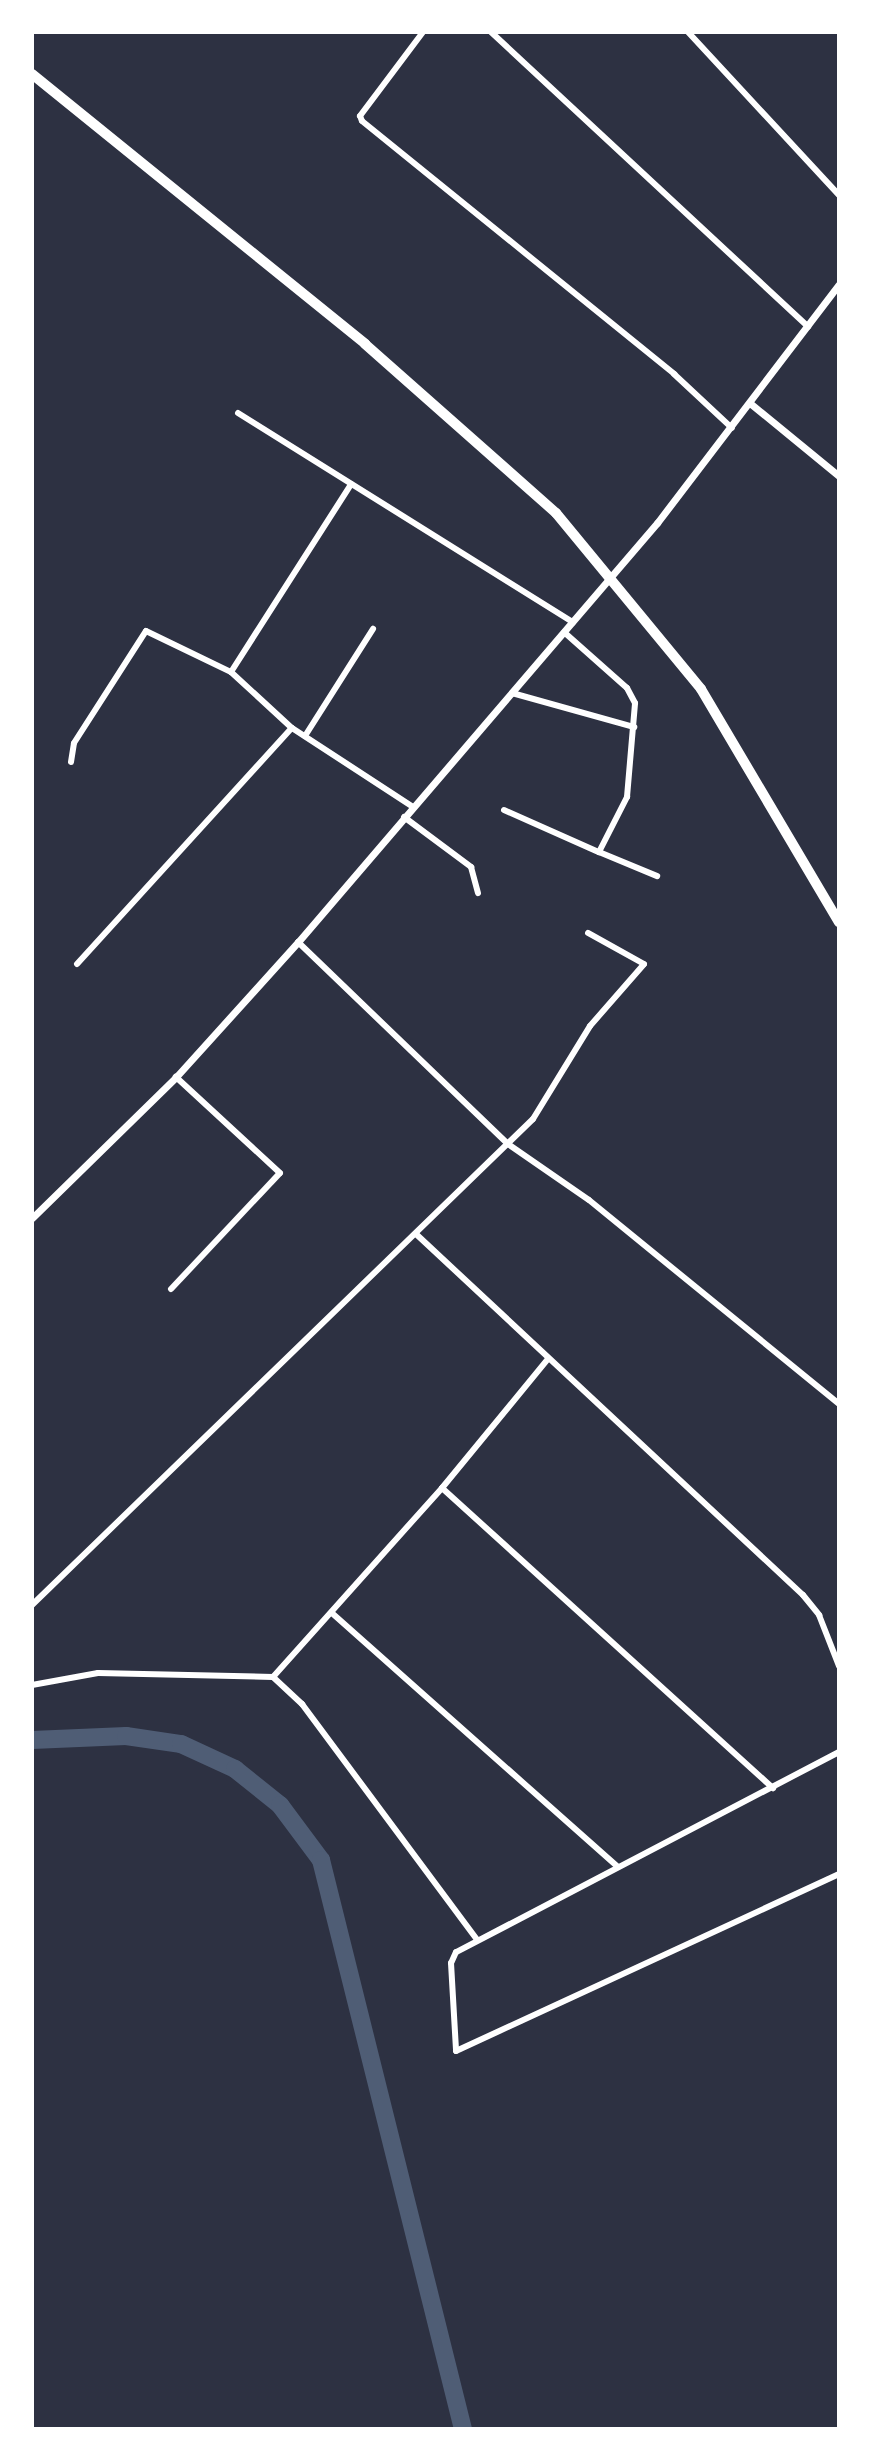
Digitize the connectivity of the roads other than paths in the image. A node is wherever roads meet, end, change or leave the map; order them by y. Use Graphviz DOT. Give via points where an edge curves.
graph roads {
  1 [pos="423,32"];
  2 [pos="491,32"];
  3 [pos="688,32"];
  4 [pos="32,74"];
  5 [pos="839,195"];
  6 [pos="839,284"];
  7 [pos="808,327"];
  8 [pos="751,404"];
  9 [pos="238,413"];
  10 [pos="732,428"];
  11 [pos="839,476"];
  12 [pos="351,484"];
  13 [pos="612,575"];
  14 [pos="573,622"];
  15 [pos="373,629"];
  16 [pos="564,632"];
  17 [pos="231,672"];
  18 [pos="512,693"];
  19 [pos="634,727"];
  20 [pos="292,728"];
  21 [pos="305,736"];
  22 [pos="71,762"];
  23 [pos="413,807"];
  24 [pos="504,810"];
  25 [pos="404,817"];
  26 [pos="599,852"];
  27 [pos="657,876"];
  28 [pos="478,893"];
  29 [pos="839,922"];
  30 [pos="588,933"];
  31 [pos="298,942"];
  32 [pos="77,964"];
  33 [pos="176,1077"];
  34 [pos="508,1144"];
  35 [pos="32,1218"];
  36 [pos="416,1234"];
  37 [pos="171,1289"];
  38 [pos="548,1359"];
  39 [pos="839,1404"];
  40 [pos="442,1488"];
  41 [pos="32,1605"];
  42 [pos="333,1614"];
  43 [pos="839,1666"];
  44 [pos="273,1677"];
  45 [pos="32,1685"];
  46 [pos="839,1752"];
  47 [pos="773,1788"];
  48 [pos="617,1866"];
  49 [pos="839,1874"];
  50 [pos="477,1940"];
  1 -- 10 [label="street" via="360,116 362,121 674,374"];
  2 -- 7 [label="street"];
  3 -- 5 [label="street"];
  4 -- 13 [label="highway" via="501,461"];
  6 -- 7 [label="street"];
  7 -- 8 [label="street"];
  8 -- 10 [label="street"];
  8 -- 11 [label="street"];
  9 -- 12 [label="street"];
  10 -- 13 [label="street"];
  12 -- 14 [label="street"];
  12 -- 17 [label="street"];
  13 -- 14 [label="street"];
  13 -- 29 [label="highway" via="734,738"];
  14 -- 16 [label="street"];
  15 -- 21 [label="street"];
  16 -- 18 [label="street"];
  16 -- 19 [label="street" via="627,688 635,703"];
  17 -- 20 [label="street"];
  17 -- 22 [label="street" via="146,631 74,743"];
  18 -- 19 [label="street"];
  18 -- 23 [label="street"];
  19 -- 26 [label="street" via="627,797"];
  20 -- 21 [label="street"];
  20 -- 32 [label="street"];
  21 -- 23 [label="street"];
  23 -- 25 [label="street"];
  24 -- 26 [label="street"];
  25 -- 28 [label="street" via="471,867"];
  25 -- 31 [label="street"];
  26 -- 27 [label="street"];
  30 -- 34 [label="street" via="644,964 590,1026 542,1107"];
  31 -- 33 [label="street"];
  31 -- 34 [label="street"];
  33 -- 35 [label="street"];
  33 -- 37 [label="street" via="280,1173"];
  34 -- 36 [label="street"];
  34 -- 39 [label="street" via="589,1200"];
  36 -- 38 [label="street"];
  36 -- 41 [label="street"];
  38 -- 40 [label="street"];
  38 -- 43 [label="street" via="803,1595 819,1615"];
  40 -- 42 [label="street"];
  40 -- 47 [label="street"];
  42 -- 44 [label="street"];
  42 -- 48 [label="street"];
  44 -- 45 [label="street" via="98,1673"];
  44 -- 50 [label="street" via="302,1704"];
  46 -- 47 [label="street"];
  47 -- 48 [label="street"];
  48 -- 50 [label="street"];
  49 -- 50 [label="street" via="456,2051 451,1963 456,1952"];
}
